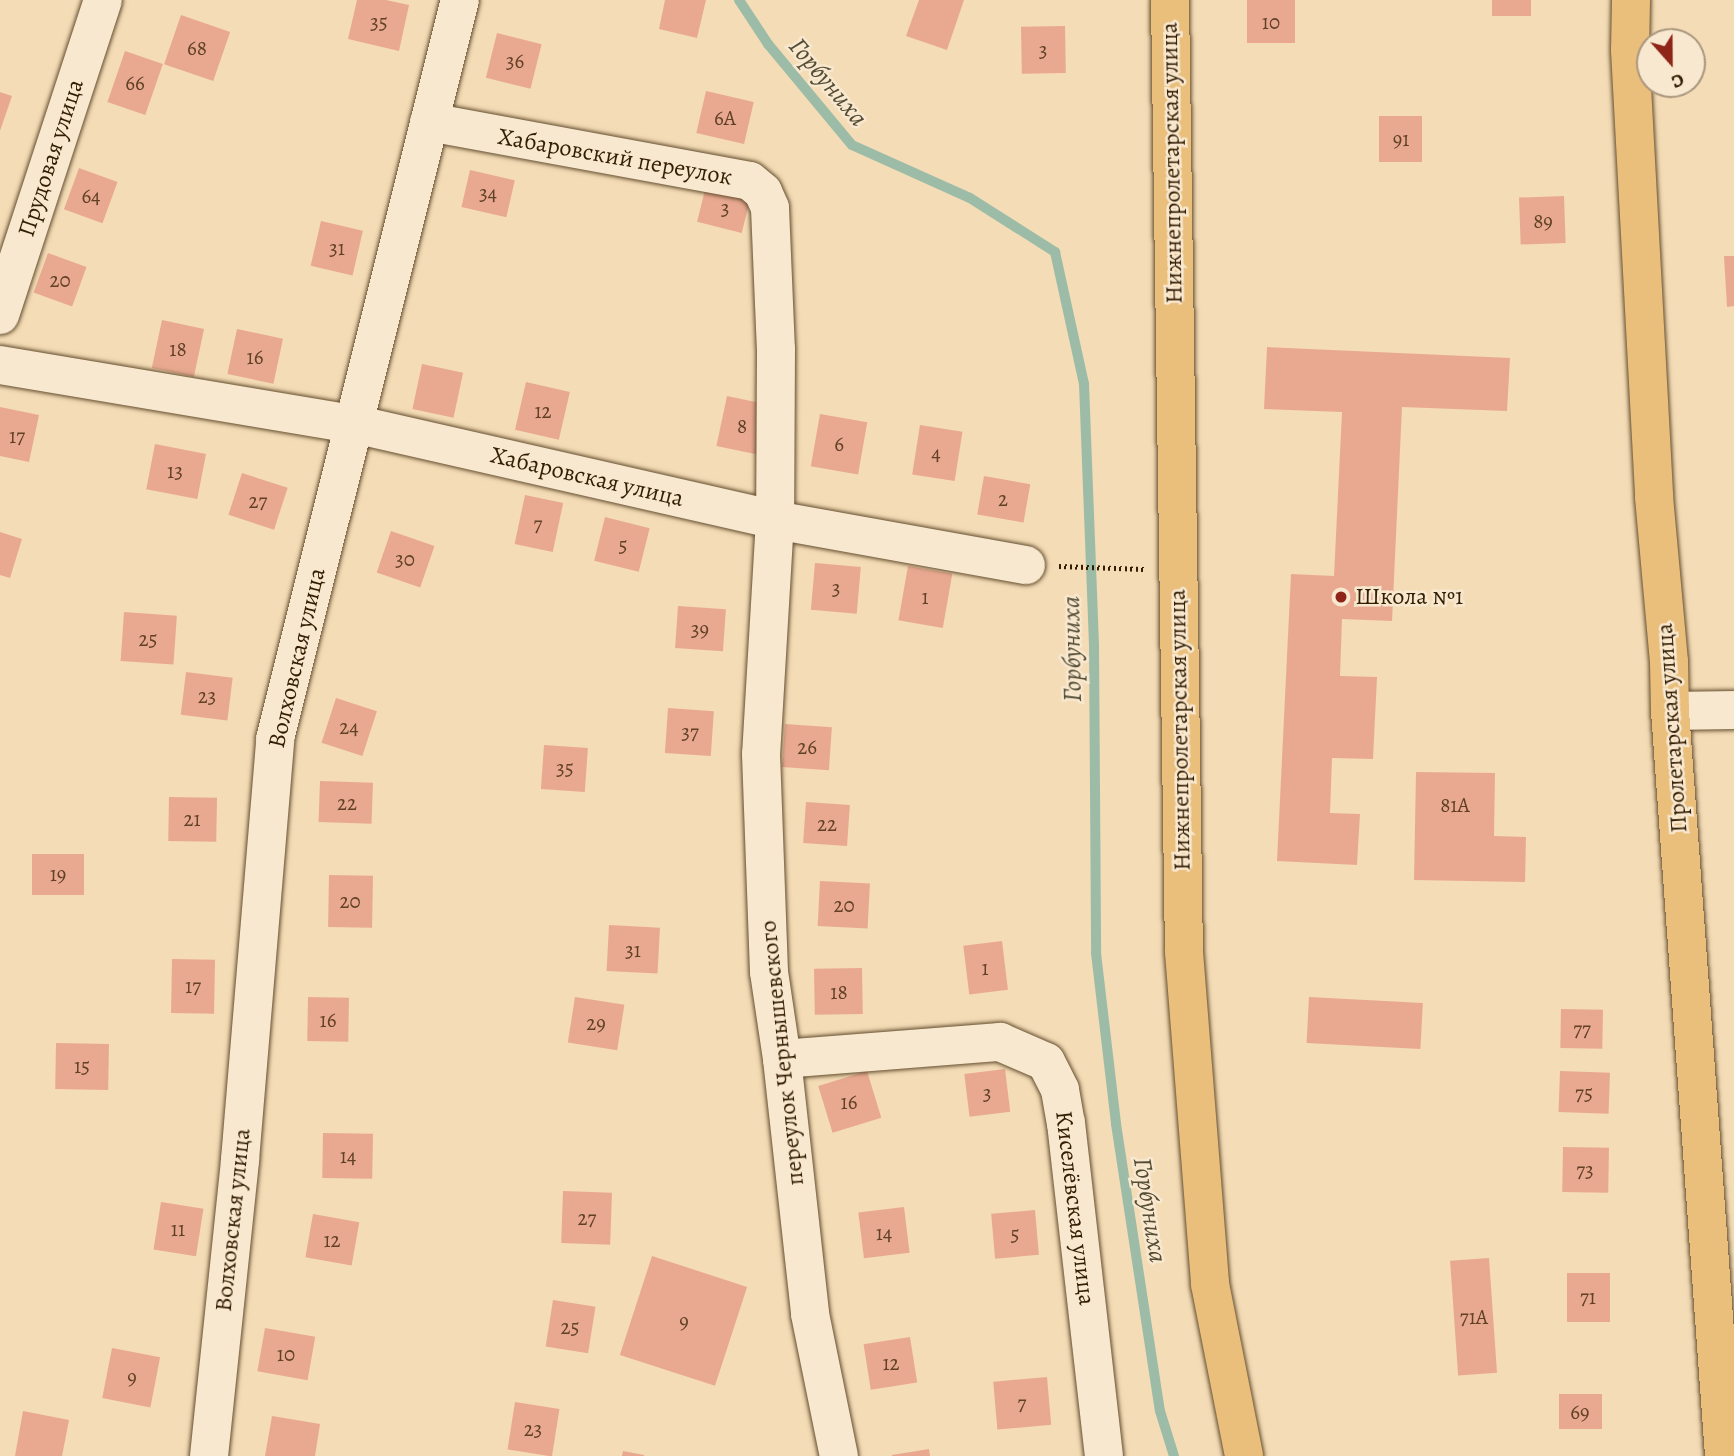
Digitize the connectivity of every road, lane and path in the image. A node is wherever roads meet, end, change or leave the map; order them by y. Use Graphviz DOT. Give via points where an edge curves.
graph roads {
  1 [pos="103,0"];
  2 [pos="460,0"];
  3 [pos="1170,0"];
  4 [pos="1631,0"];
  5 [pos="429,122"];
  6 [pos="0,315"];
  7 [pos="0,366"];
  8 [pos="354,424"];
  9 [pos="775,520"];
  10 [pos="1026,565"];
  11 [pos="1177,570"];
  12 [pos="1734,710"];
  13 [pos="1670,711"];
  14 [pos="782,1059"];
  15 [pos="209,1456"];
  16 [pos="839,1456"];
  17 [pos="1104,1456"];
  18 [pos="1244,1456"];
  19 [pos="1724,1456"];
  1 -- 6 [label="street, Прудовая улица"];
  2 -- 5 [label="street, Волховская улица"];
  3 -- 11 [label="main road, Нижнепролетарская улица"];
  4 -- 13 [label="main road, Пролетарская улица" via="1654,497"];
  5 -- 8 [label="street, Волховская улица"];
  5 -- 9 [label="street, Хабаровский переулок" via="751,181 763,192 770,208 776,349"];
  7 -- 8 [label="street, Хабаровская улица"];
  8 -- 9 [label="street, Хабаровская улица"];
  8 -- 15 [label="street, Волховская улица" via="275,738 240,1160"];
  9 -- 10 [label="street, Хабаровская улица"];
  9 -- 14 [label="street, переулок Чернышевского" via="761,754 769,972"];
  10 -- 11 [label="path"];
  11 -- 18 [label="main road, Нижнепролетарская улица" via="1184,952 1210,1284"];
  12 -- 13 [label="street"];
  13 -- 19 [label="main road, Пролетарская улица"];
  14 -- 16 [label="street, переулок Чернышевского" via="810,1314"];
  14 -- 17 [label="street, Киселёвская улица" via="1000,1042 1046,1062 1059,1090 1066,1123"];
}
